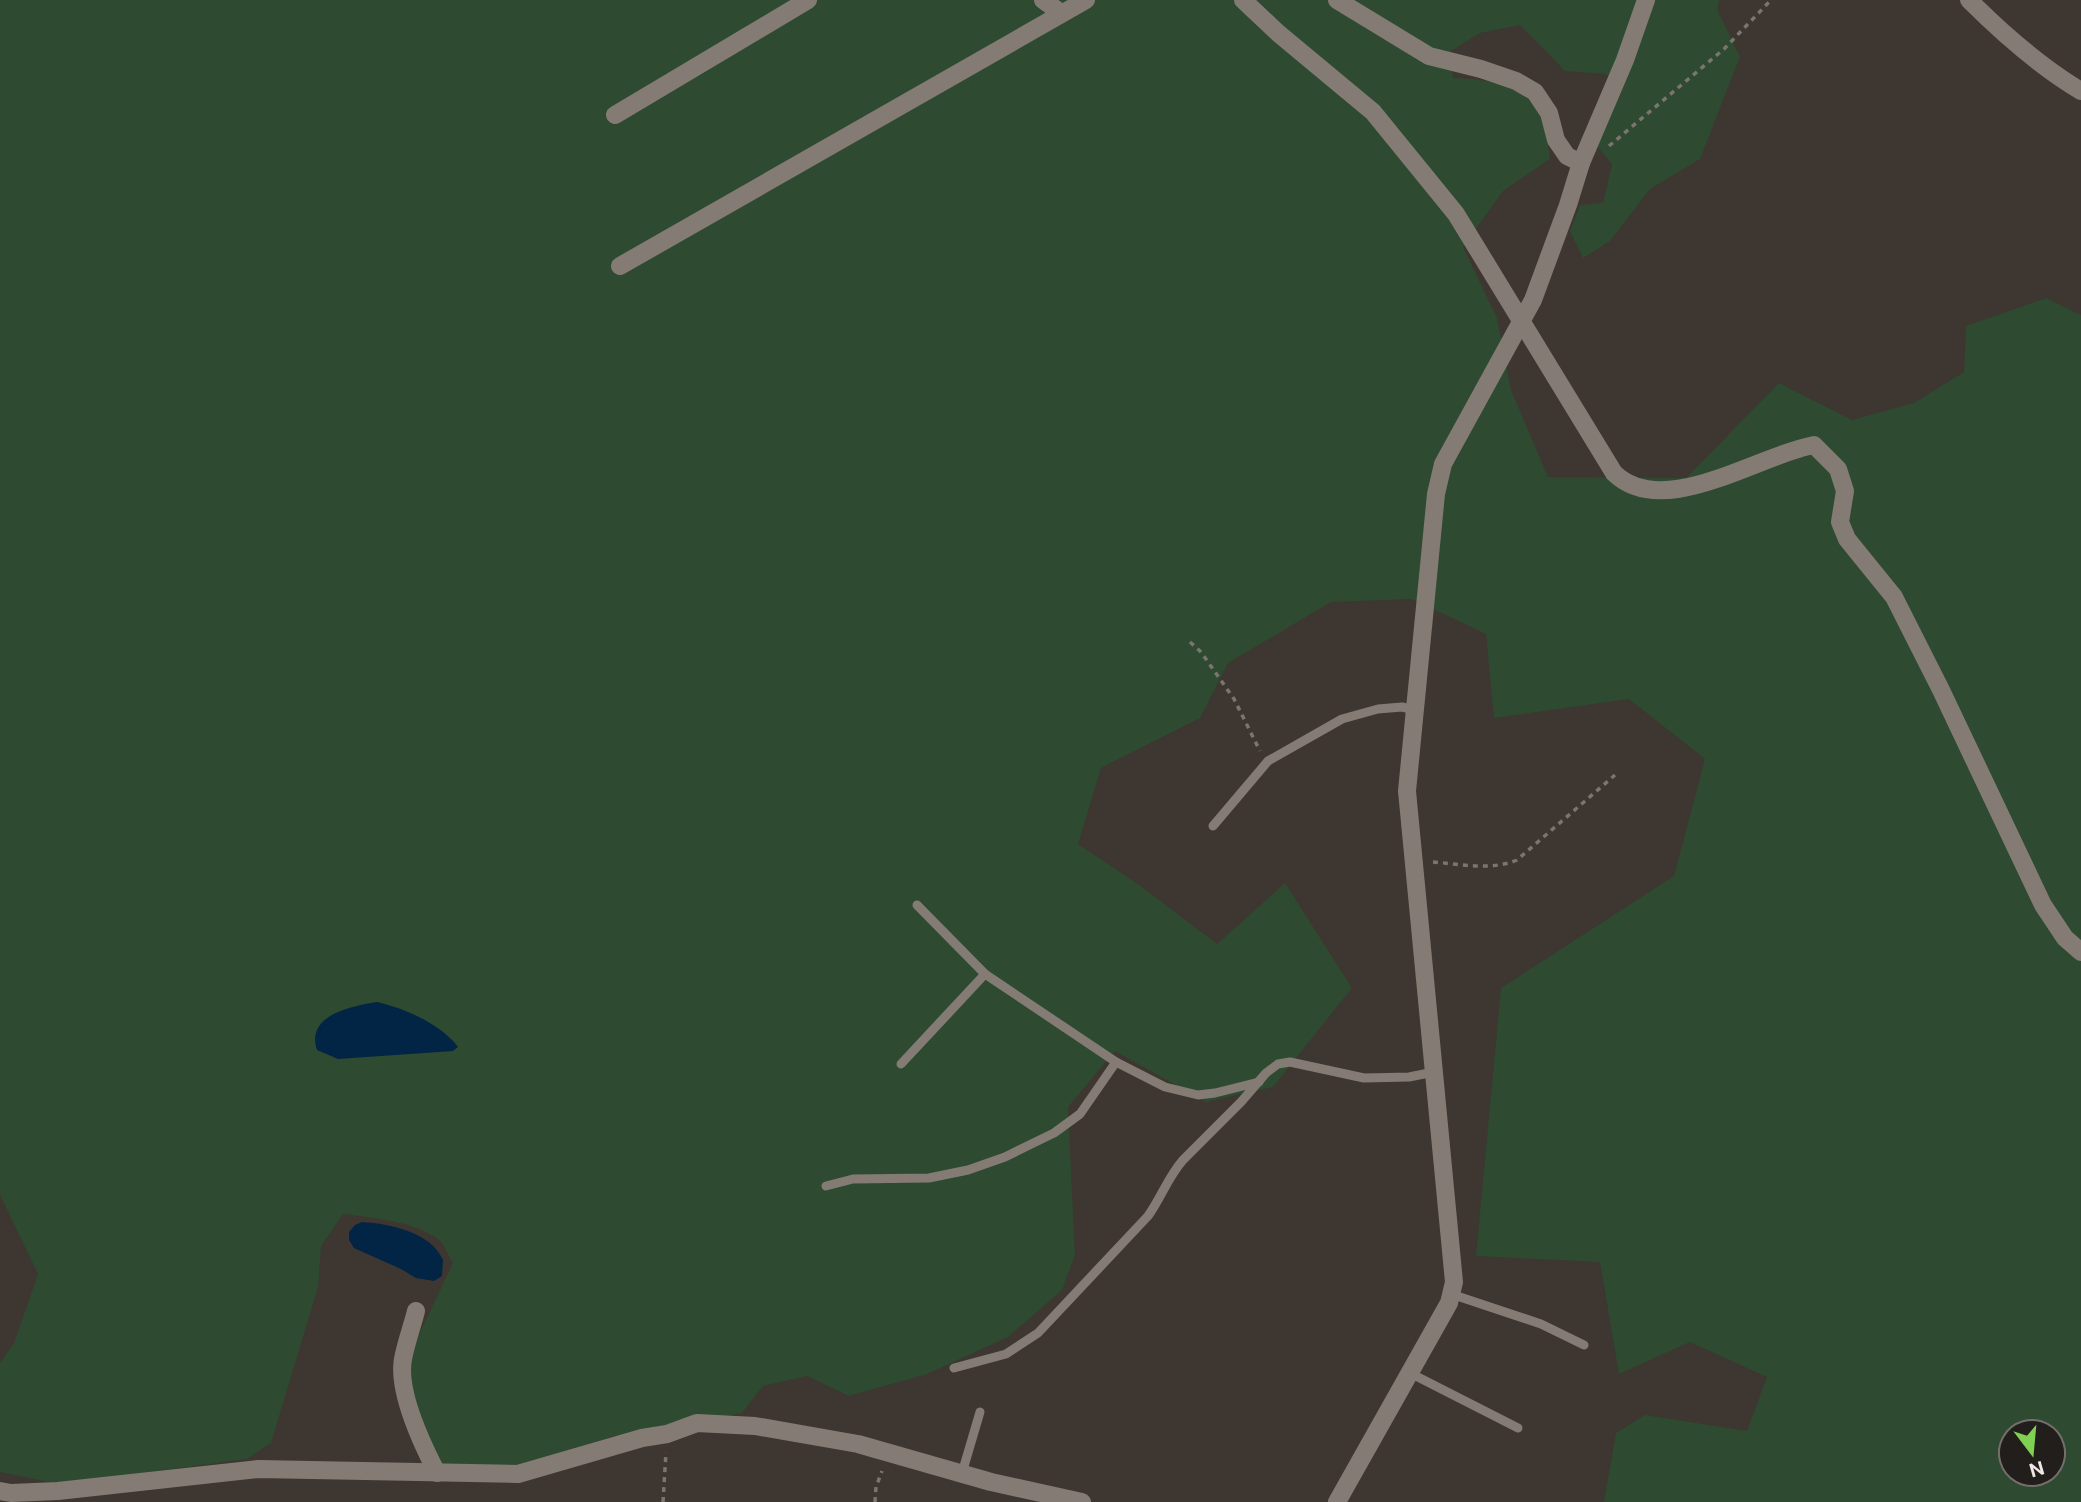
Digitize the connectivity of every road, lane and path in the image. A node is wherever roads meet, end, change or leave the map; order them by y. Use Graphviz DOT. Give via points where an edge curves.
graph roads {
  1 [pos="808,0"];
  2 [pos="1043,0"];
  3 [pos="1086,0"];
  4 [pos="1243,0"];
  5 [pos="1337,0"];
  6 [pos="1646,0"];
  7 [pos="1771,0"];
  8 [pos="1969,0"];
  9 [pos="1061,13"];
  10 [pos="2081,90"];
  11 [pos="615,115"];
  12 [pos="1581,163"];
  13 [pos="620,266"];
  14 [pos="1522,321"];
  15 [pos="1190,642"];
  16 [pos="1415,710"];
  17 [pos="1268,761"];
  18 [pos="1615,775"];
  19 [pos="1213,826"];
  20 [pos="1414,860"];
  21 [pos="917,905"];
  22 [pos="2081,952"];
  23 [pos="985,974"];
  24 [pos="1116,1062"];
  25 [pos="901,1063"];
  26 [pos="1434,1072"];
  27 [pos="1259,1082"];
  28 [pos="826,1186"];
  29 [pos="1451,1294"];
  30 [pos="416,1311"];
  31 [pos="1584,1345"];
  32 [pos="954,1368"];
  33 [pos="1410,1373"];
  34 [pos="980,1412"];
  35 [pos="1518,1428"];
  36 [pos="667,1434"];
  37 [pos="889,1452"];
  38 [pos="437,1473"];
  39 [pos="962,1473"];
  40 [pos="0,1491"];
  41 [pos="663,1502"];
  42 [pos="875,1502"];
  43 [pos="1082,1502"];
  44 [pos="1337,1502"];
  1 -- 11 [label="street"];
  2 -- 9 [label="street"];
  3 -- 9 [label="street"];
  4 -- 14 [label="street" via="1373,112 1456,214"];
  5 -- 12 [label="street" via="1429,56 1481,69 1535,92 1549,113 1556,140 1567,156"];
  6 -- 12 [label="street"];
  7 -- 12 [label="path" via="1724,49 1596,156"];
  8 -- 10 [label="street" via="2021,49"];
  9 -- 13 [label="street"];
  12 -- 14 [label="street"];
  14 -- 16 [label="street" via="1443,464 1436,494"];
  14 -- 22 [label="street" via="1623,483 1658,492 1691,486 1814,445 1838,469 1845,491 1840,522 1847,539 1894,597 2043,905 2065,938"];
  15 -- 17 [label="path" via="1234,699"];
  16 -- 17 [label="lane" via="1378,709 1342,719"];
  16 -- 20 [label="street" via="1407,791"];
  17 -- 19 [label="lane"];
  18 -- 20 [label="path" via="1505,865"];
  20 -- 26 [label="street"];
  21 -- 23 [label="lane"];
  23 -- 24 [label="lane"];
  23 -- 25 [label="lane"];
  24 -- 27 [label="lane" via="1165,1087 1198,1096"];
  24 -- 28 [label="lane" via="1080,1114 1054,1133 1005,1157 929,1178 853,1179"];
  26 -- 27 [label="lane" via="1364,1079 1290,1062 1278,1064"];
  26 -- 29 [label="street" via="1454,1282"];
  27 -- 32 [label="lane" via="1182,1160 1148,1216 1038,1333 1006,1354"];
  29 -- 31 [label="lane" via="1541,1324"];
  29 -- 33 [label="street"];
  30 -- 38 [label="street" via="404,1373 412,1418"];
  33 -- 35 [label="lane"];
  33 -- 44 [label="street"];
  34 -- 39 [label="lane"];
  36 -- 37 [label="street" via="696,1423 755,1426"];
  36 -- 38 [label="street" via="518,1474"];
  36 -- 41 [label="path"];
  37 -- 39 [label="street"];
  37 -- 42 [label="path"];
  38 -- 40 [label="street" via="258,1469 58,1490"];
  39 -- 43 [label="street"];
}
